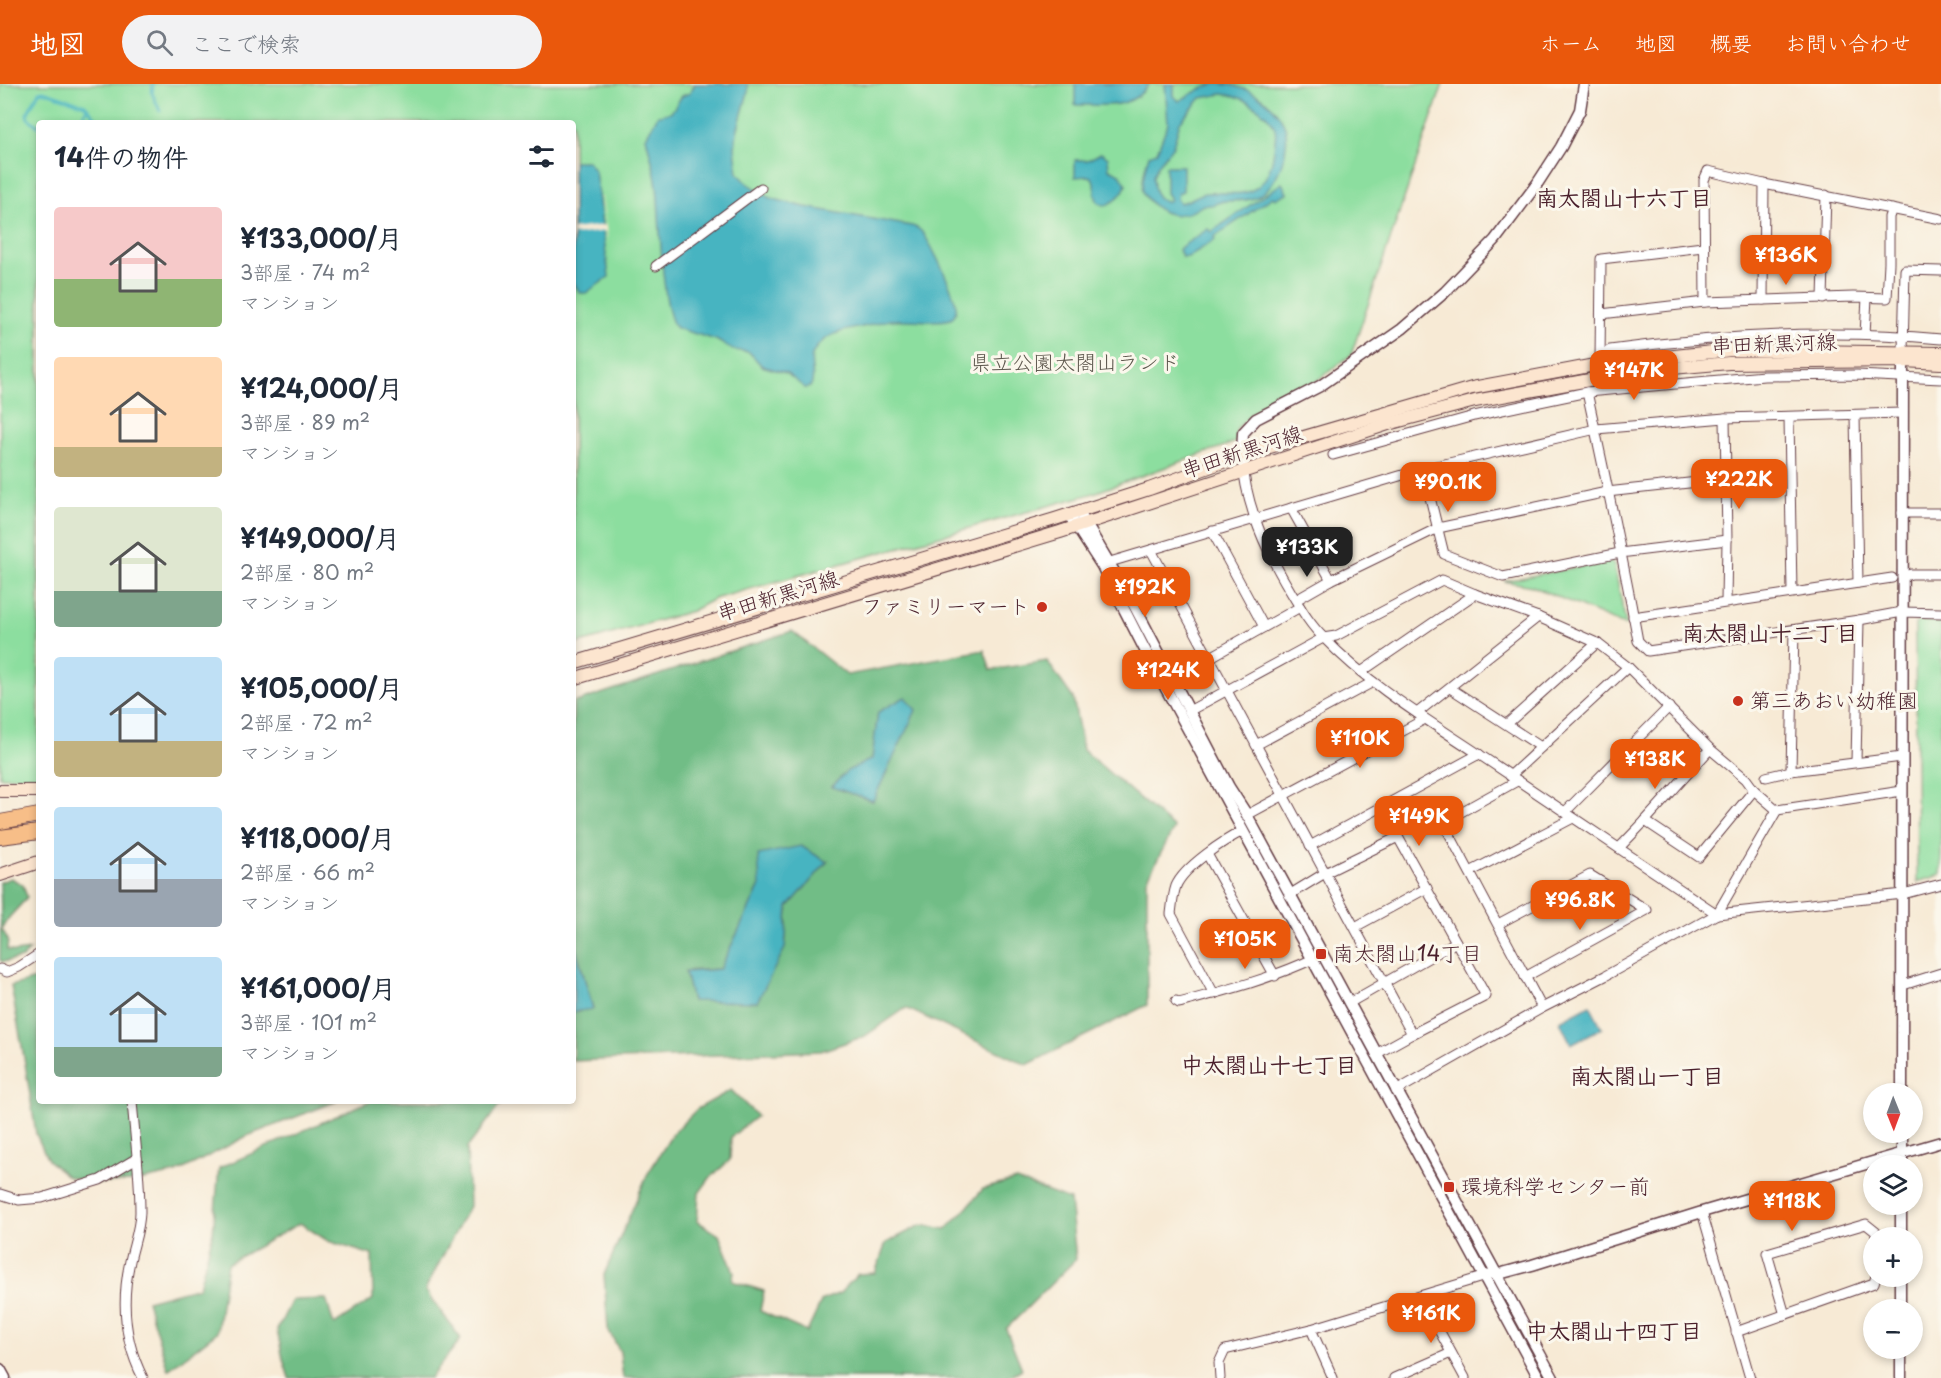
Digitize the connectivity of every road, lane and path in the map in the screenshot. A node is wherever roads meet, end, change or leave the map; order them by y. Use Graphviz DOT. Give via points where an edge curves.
graph roads {
  1 [pos="1584,84"];
  2 [pos="1764,184"];
  3 [pos="761,188"];
  4 [pos="1826,195"];
  5 [pos="1892,209"];
  6 [pos="1941,219"];
  7 [pos="1703,247"];
  8 [pos="656,266"];
  9 [pos="1941,271"];
  10 [pos="1867,298"];
  11 [pos="1822,299"];
  12 [pos="1762,300"];
  13 [pos="1705,302"];
  14 [pos="1601,314"];
  15 [pos="1865,334"];
  16 [pos="1903,337"];
  17 [pos="1941,339"];
  18 [pos="1941,352"];
  19 [pos="1903,356"];
  20 [pos="1600,360"];
  21 [pos="1941,363"];
  22 [pos="1903,376"];
  23 [pos="1941,379"];
  24 [pos="1587,392"];
  25 [pos="1901,413"];
  26 [pos="1855,415"];
  27 [pos="1789,417"];
  28 [pos="1725,418"];
  29 [pos="1596,429"];
  30 [pos="1242,455"];
  31 [pos="1333,455"];
  32 [pos="1423,469"];
  33 [pos="1243,472"];
  34 [pos="1725,479"];
  35 [pos="1607,492"];
  36 [pos="1291,508"];
  37 [pos="1074,513"];
  38 [pos="1902,513"];
  39 [pos="1941,513"];
  40 [pos="1255,519"];
  41 [pos="1081,525"];
  42 [pos="1438,528"];
  43 [pos="1212,531"];
  44 [pos="1727,540"];
  45 [pos="1151,550"];
  46 [pos="1620,553"];
  47 [pos="1110,562"];
  48 [pos="1941,574"];
  49 [pos="1897,577"];
  50 [pos="1331,580"];
  51 [pos="1858,583"];
  52 [pos="1792,592"];
  53 [pos="1475,594"];
  54 [pos="1726,602"];
  55 [pos="1298,604"];
  56 [pos="1902,612"];
  57 [pos="1941,613"];
  58 [pos="1538,616"];
  59 [pos="1633,617"];
  60 [pos="1859,620"];
  61 [pos="1264,627"];
  62 [pos="1794,630"];
  63 [pos="1323,638"];
  64 [pos="1597,643"];
  65 [pos="1209,658"];
  66 [pos="576,662"];
  67 [pos="1628,667"];
  68 [pos="1361,672"];
  69 [pos="576,678"];
  70 [pos="1168,681"];
  71 [pos="1373,682"];
  72 [pos="1450,687"];
  73 [pos="1226,692"];
  74 [pos="1669,707"];
  75 [pos="1189,711"];
  76 [pos="1421,716"];
  77 [pos="1507,724"];
  78 [pos="1256,745"];
  79 [pos="1541,747"];
  80 [pos="1710,749"];
  81 [pos="1479,754"];
  82 [pos="1902,757"];
  83 [pos="1856,762"];
  84 [pos="1791,771"];
  85 [pos="1766,777"];
  86 [pos="1513,778"];
  87 [pos="1754,790"];
  88 [pos="0,791"];
  89 [pos="36,791"];
  90 [pos="1902,791"];
  91 [pos="1282,796"];
  92 [pos="1777,810"];
  93 [pos="1246,815"];
  94 [pos="1569,815"];
  95 [pos="36,816"];
  96 [pos="1645,821"];
  97 [pos="0,822"];
  98 [pos="1243,831"];
  99 [pos="36,832"];
  100 [pos="0,837"];
  101 [pos="1310,846"];
  102 [pos="1619,848"];
  103 [pos="1207,854"];
  104 [pos="36,863"];
  105 [pos="1470,872"];
  106 [pos="1325,873"];
  107 [pos="0,875"];
  108 [pos="1941,884"];
  109 [pos="1427,888"];
  110 [pos="1904,894"];
  111 [pos="1289,895"];
  112 [pos="1717,914"];
  113 [pos="1498,924"];
  114 [pos="1355,927"];
  115 [pos="1456,942"];
  116 [pos="36,956"];
  117 [pos="1313,959"];
  118 [pos="0,969"];
  119 [pos="1941,973"];
  120 [pos="1275,976"];
  121 [pos="1525,977"];
  122 [pos="1384,982"];
  123 [pos="1903,985"];
  124 [pos="1214,994"];
  125 [pos="1176,1001"];
  126 [pos="1349,1002"];
  127 [pos="1542,1008"];
  128 [pos="1412,1034"];
  129 [pos="1376,1054"];
  130 [pos="1902,1083"];
  131 [pos="1396,1092"];
  132 [pos="132,1104"];
  133 [pos="1941,1142"];
  134 [pos="1902,1143"];
  135 [pos="1902,1154"];
  136 [pos="137,1158"];
  137 [pos="0,1194"];
  138 [pos="1702,1212"];
  139 [pos="1870,1227"];
  140 [pos="1483,1275"];
  141 [pos="1495,1275"];
  142 [pos="1863,1287"];
  143 [pos="1421,1297"];
  144 [pos="1785,1316"];
  145 [pos="1311,1329"];
  146 [pos="1736,1332"];
  147 [pos="1451,1353"];
  148 [pos="1901,1359"];
  149 [pos="0,1369"];
  150 [pos="5,1378"];
  151 [pos="143,1378"];
  152 [pos="1220,1378"];
  153 [pos="1333,1378"];
  154 [pos="1394,1378"];
  155 [pos="1465,1378"];
  156 [pos="1539,1378"];
  157 [pos="1553,1378"];
  158 [pos="1750,1378"];
  159 [pos="1902,1378"];
  1 -- 30 [label="street" via="1580,111 1561,147 1496,240 1402,329 1320,386 1256,419 1243,433"];
  2 -- 4 [label="street"];
  2 -- 7 [label="street" via="1708,171 1704,180"];
  2 -- 12 [label="street"];
  3 -- 8 [label="street"];
  4 -- 5 [label="street"];
  4 -- 11 [label="street"];
  5 -- 6 [label="street"];
  5 -- 10 [label="street" via="1887,298"];
  7 -- 13 [label="street"];
  7 -- 14 [label="street" via="1601,260"];
  9 -- 16 [label="street" via="1905,270"];
  10 -- 11 [label="street"];
  10 -- 15 [label="street"];
  11 -- 12 [label="street"];
  12 -- 13 [label="street"];
  13 -- 14 [label="street"];
  14 -- 20 [label="street"];
  15 -- 16 [label="street"];
  15 -- 20 [label="street" via="1722,338 1610,350"];
  16 -- 17 [label="street"];
  16 -- 19 [label="street"];
  18 -- 19 [label="main road, 串田新黒河線"];
  19 -- 20 [label="main road, 串田新黒河線" via="1731,350"];
  19 -- 21 [label="main road, 串田新黒河線"];
  19 -- 22 [label="street"];
  19 -- 33 [label="main road, 串田新黒河線" via="1638,371 1475,400"];
  20 -- 30 [label="main road, 串田新黒河線" via="1472,388"];
  22 -- 23 [label="street"];
  22 -- 24 [label="street" via="1764,376"];
  22 -- 25 [label="street"];
  24 -- 29 [label="street"];
  24 -- 31 [label="street" via="1474,416"];
  25 -- 26 [label="street"];
  25 -- 38 [label="street"];
  26 -- 27 [label="street"];
  26 -- 51 [label="street"];
  27 -- 28 [label="street"];
  27 -- 52 [label="street"];
  28 -- 29 [label="street"];
  28 -- 34 [label="street"];
  29 -- 32 [label="street"];
  29 -- 35 [label="street"];
  30 -- 33 [label="street"];
  30 -- 37 [label="main road, 串田新黒河線"];
  32 -- 36 [label="street"];
  32 -- 42 [label="street"];
  33 -- 40 [label="street"];
  33 -- 41 [label="main road, 串田新黒河線"];
  34 -- 35 [label="street"];
  34 -- 44 [label="street"];
  35 -- 42 [label="street"];
  35 -- 46 [label="street"];
  36 -- 40 [label="street"];
  36 -- 50 [label="street"];
  37 -- 41 [label="street"];
  37 -- 66 [label="main road, 串田新黒河線"];
  38 -- 39 [label="street"];
  38 -- 49 [label="street"];
  40 -- 43 [label="street"];
  40 -- 55 [label="street" via="1274,564"];
  41 -- 47 [label="street"];
  41 -- 69 [label="main road, 串田新黒河線"];
  41 -- 70 [label="street"];
  42 -- 46 [label="street" via="1444,554 1503,577"];
  42 -- 50 [label="street"];
  43 -- 45 [label="street"];
  43 -- 61 [label="street"];
  44 -- 46 [label="street"];
  44 -- 54 [label="street"];
  45 -- 47 [label="street"];
  45 -- 65 [label="street"];
  46 -- 59 [label="street"];
  47 -- 70 [label="street"];
  48 -- 49 [label="street"];
  49 -- 51 [label="street"];
  49 -- 56 [label="street"];
  50 -- 55 [label="street"];
  51 -- 52 [label="street"];
  52 -- 54 [label="street"];
  53 -- 58 [label="street"];
  53 -- 63 [label="street" via="1442,580 1336,636"];
  53 -- 68 [label="street"];
  54 -- 59 [label="street"];
  55 -- 61 [label="street"];
  55 -- 63 [label="street"];
  56 -- 57 [label="street"];
  56 -- 60 [label="street"];
  56 -- 82 [label="street"];
  58 -- 64 [label="street"];
  58 -- 72 [label="street"];
  59 -- 62 [label="street" via="1638,641 1648,651"];
  60 -- 62 [label="street"];
  60 -- 83 [label="street"];
  61 -- 65 [label="street"];
  62 -- 84 [label="street"];
  63 -- 68 [label="street"];
  63 -- 73 [label="street"];
  64 -- 67 [label="street"];
  64 -- 77 [label="street"];
  65 -- 73 [label="street"];
  67 -- 74 [label="street"];
  67 -- 79 [label="street"];
  68 -- 71 [label="street"];
  70 -- 75 [label="street"];
  70 -- 98 [label="street"];
  71 -- 76 [label="street"];
  71 -- 78 [label="street"];
  72 -- 76 [label="street"];
  72 -- 77 [label="street"];
  73 -- 75 [label="street"];
  73 -- 78 [label="street"];
  74 -- 80 [label="street"];
  74 -- 94 [label="street"];
  75 -- 93 [label="street"];
  76 -- 81 [label="street"];
  76 -- 91 [label="street"];
  77 -- 79 [label="street"];
  78 -- 91 [label="street"];
  79 -- 86 [label="street"];
  80 -- 87 [label="street"];
  80 -- 96 [label="street"];
  81 -- 86 [label="street"];
  81 -- 101 [label="street"];
  82 -- 83 [label="street"];
  82 -- 90 [label="street"];
  83 -- 84 [label="street"];
  84 -- 85 [label="street"];
  86 -- 94 [label="street"];
  86 -- 105 [label="street" via="1443,822"];
  87 -- 92 [label="street"];
  87 -- 96 [label="street" via="1699,857"];
  88 -- 89 [label="main road"];
  90 -- 92 [label="street"];
  90 -- 110 [label="street"];
  91 -- 93 [label="street"];
  91 -- 101 [label="street"];
  92 -- 112 [label="street"];
  93 -- 111 [label="street"];
  94 -- 102 [label="street"];
  94 -- 105 [label="street"];
  95 -- 97 [label="main road"];
  96 -- 102 [label="street"];
  98 -- 103 [label="street"];
  98 -- 117 [label="street"];
  99 -- 100 [label="main road"];
  101 -- 106 [label="street"];
  102 -- 112 [label="street"];
  103 -- 120 [label="street"];
  103 -- 124 [label="street" via="1177,883 1171,914"];
  104 -- 107 [label="main road"];
  105 -- 113 [label="street"];
  106 -- 109 [label="street" via="1398,837"];
  106 -- 111 [label="street"];
  106 -- 114 [label="street"];
  108 -- 110 [label="street"];
  109 -- 114 [label="street"];
  109 -- 115 [label="street"];
  110 -- 112 [label="street"];
  110 -- 123 [label="street"];
  111 -- 126 [label="street"];
  112 -- 127 [label="street"];
  113 -- 121 [label="street"];
  113 -- 121 [label="street" via="1590,875 1647,910"];
  114 -- 122 [label="street"];
  115 -- 122 [label="street"];
  115 -- 128 [label="street" via="1486,996"];
  116 -- 118 [label="street" via="7,972"];
  117 -- 120 [label="street"];
  117 -- 140 [label="street"];
  119 -- 123 [label="street"];
  120 -- 124 [label="street"];
  121 -- 127 [label="street"];
  122 -- 126 [label="street"];
  122 -- 128 [label="street"];
  123 -- 130 [label="street"];
  124 -- 125 [label="street"];
  126 -- 129 [label="street"];
  127 -- 131 [label="street"];
  128 -- 129 [label="street"];
  129 -- 131 [label="street"];
  131 -- 141 [label="street"];
  132 -- 136 [label="street"];
  133 -- 135 [label="street"];
  134 -- 135 [label="street"];
  135 -- 138 [label="street"];
  136 -- 137 [label="street" via="100,1180 42,1198 19,1200"];
  136 -- 151 [label="street" via="140,1214 128,1272 125,1319 135,1363"];
  138 -- 141 [label="street"];
  138 -- 146 [label="street"];
  139 -- 144 [label="street" via="1866,1224 1767,1253"];
  140 -- 141 [label="street"];
  140 -- 143 [label="street"];
  140 -- 156 [label="street"];
  141 -- 157 [label="street"];
  142 -- 144 [label="street"];
  143 -- 145 [label="street"];
  143 -- 147 [label="street"];
  144 -- 146 [label="street"];
  145 -- 152 [label="street" via="1226,1350 1219,1363"];
  145 -- 153 [label="street"];
  146 -- 158 [label="street"];
  147 -- 154 [label="street"];
  147 -- 155 [label="street"];
  148 -- 159 [label="street"];
  149 -- 150 [label="street"];
}
